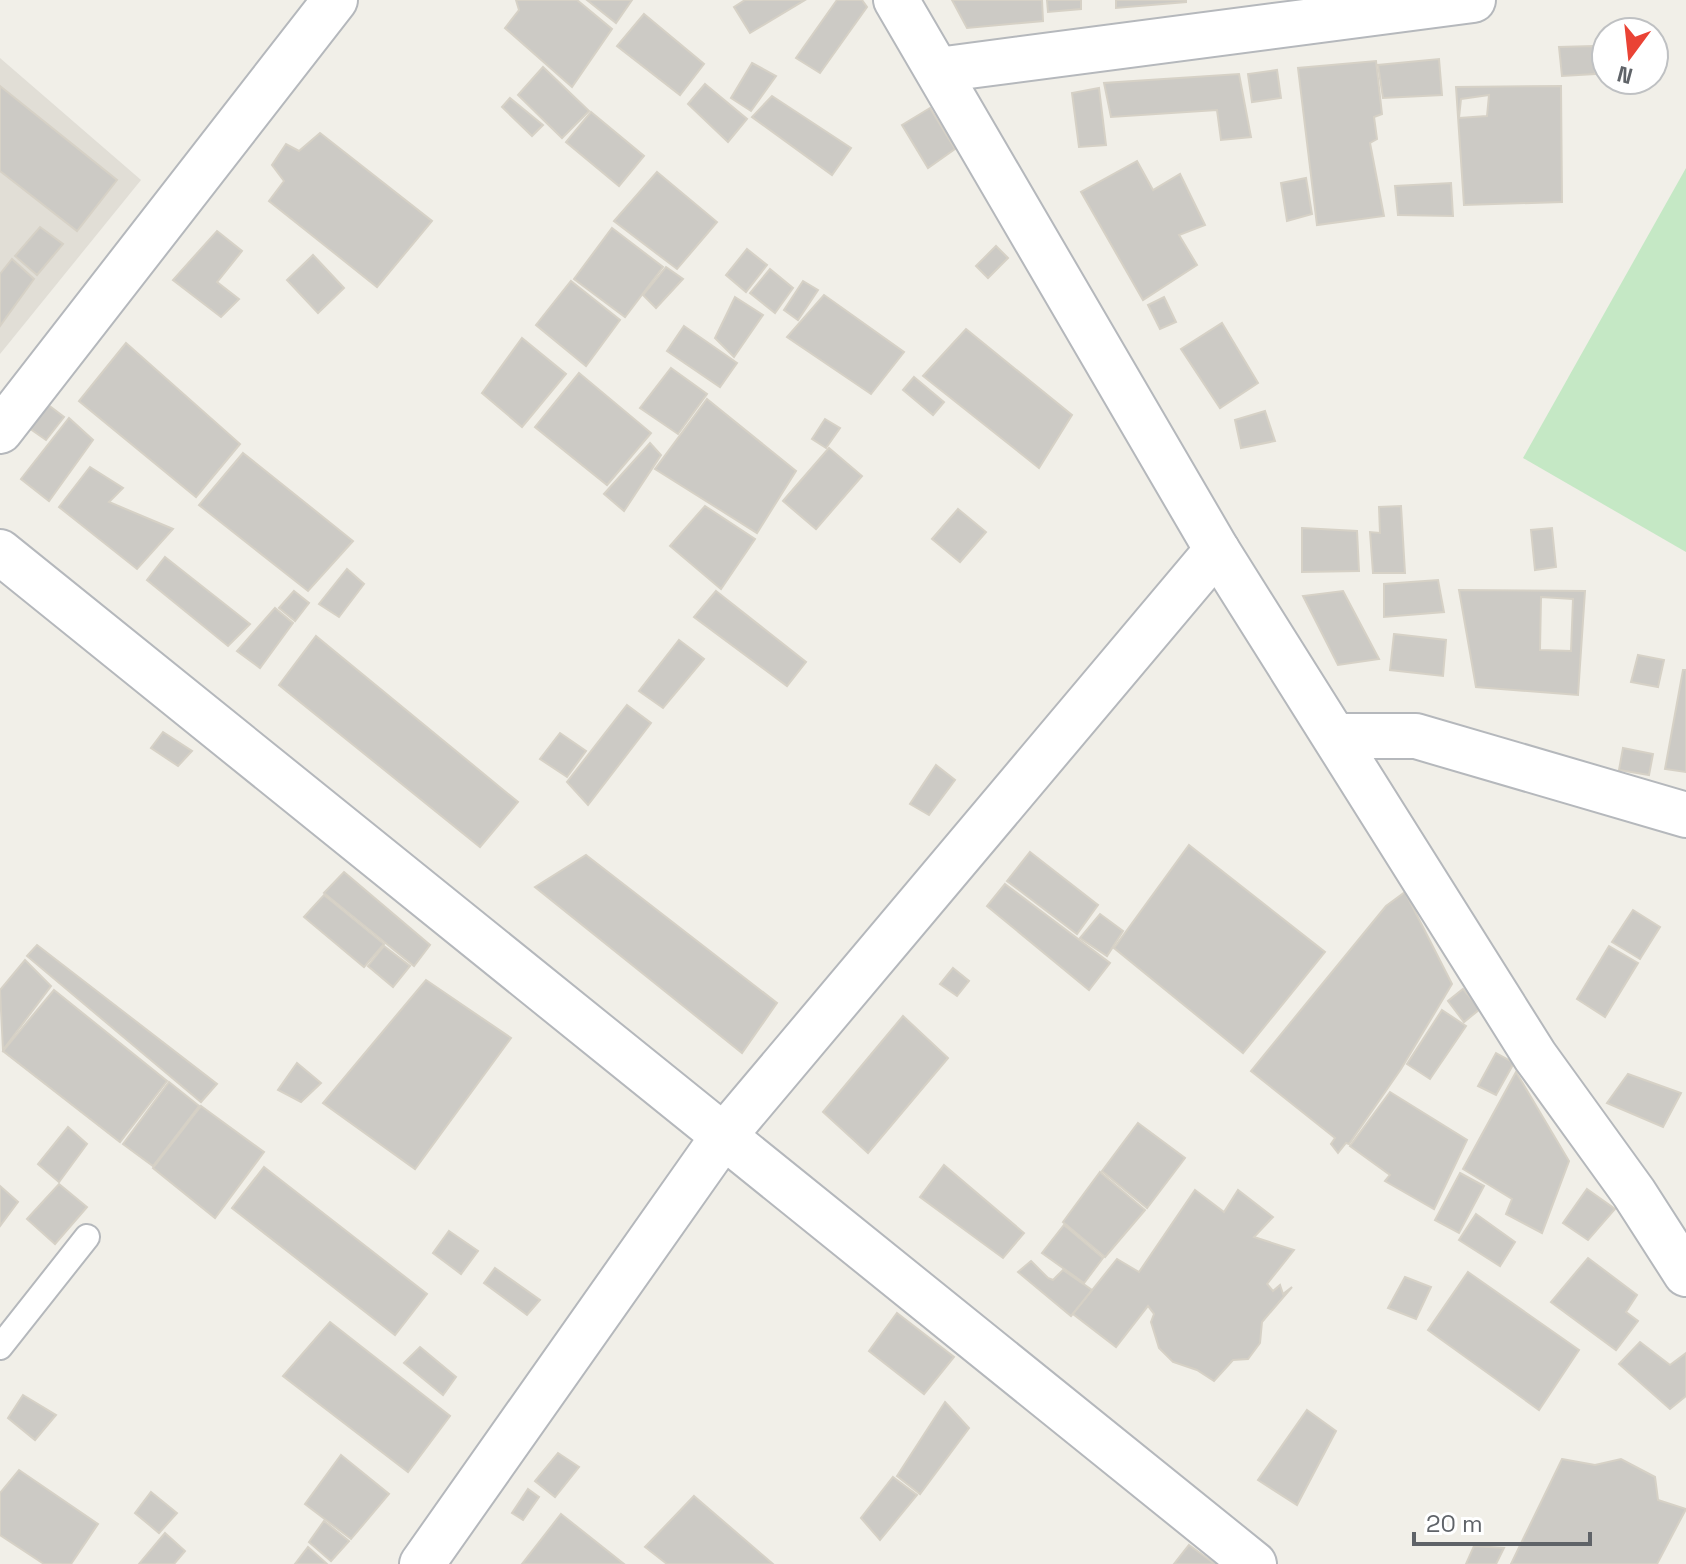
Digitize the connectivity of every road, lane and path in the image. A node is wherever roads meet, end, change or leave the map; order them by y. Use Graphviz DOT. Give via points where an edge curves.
graph roads {
  1 [pos="335,0"];
  2 [pos="896,0"];
  3 [pos="1473,0"];
  4 [pos="938,70"];
  5 [pos="0,431"];
  6 [pos="1217,550"];
  7 [pos="0,552"];
  8 [pos="1335,736"];
  9 [pos="1686,815"];
  10 [pos="722,1138"];
  11 [pos="87,1237"];
  12 [pos="1686,1274"];
  13 [pos="0,1347"];
  14 [pos="422,1564"];
  15 [pos="1254,1564"];
  1 -- 5 [label="street"];
  2 -- 4 [label="street"];
  3 -- 4 [label="street"];
  4 -- 6 [label="street"];
  6 -- 8 [label="street"];
  6 -- 10 [label="street"];
  7 -- 10 [label="street"];
  8 -- 9 [label="street" via="1416,736"];
  8 -- 12 [label="street" via="1535,1056"];
  10 -- 14 [label="street"];
  10 -- 15 [label="street"];
  11 -- 13 [label="lane"];
}
